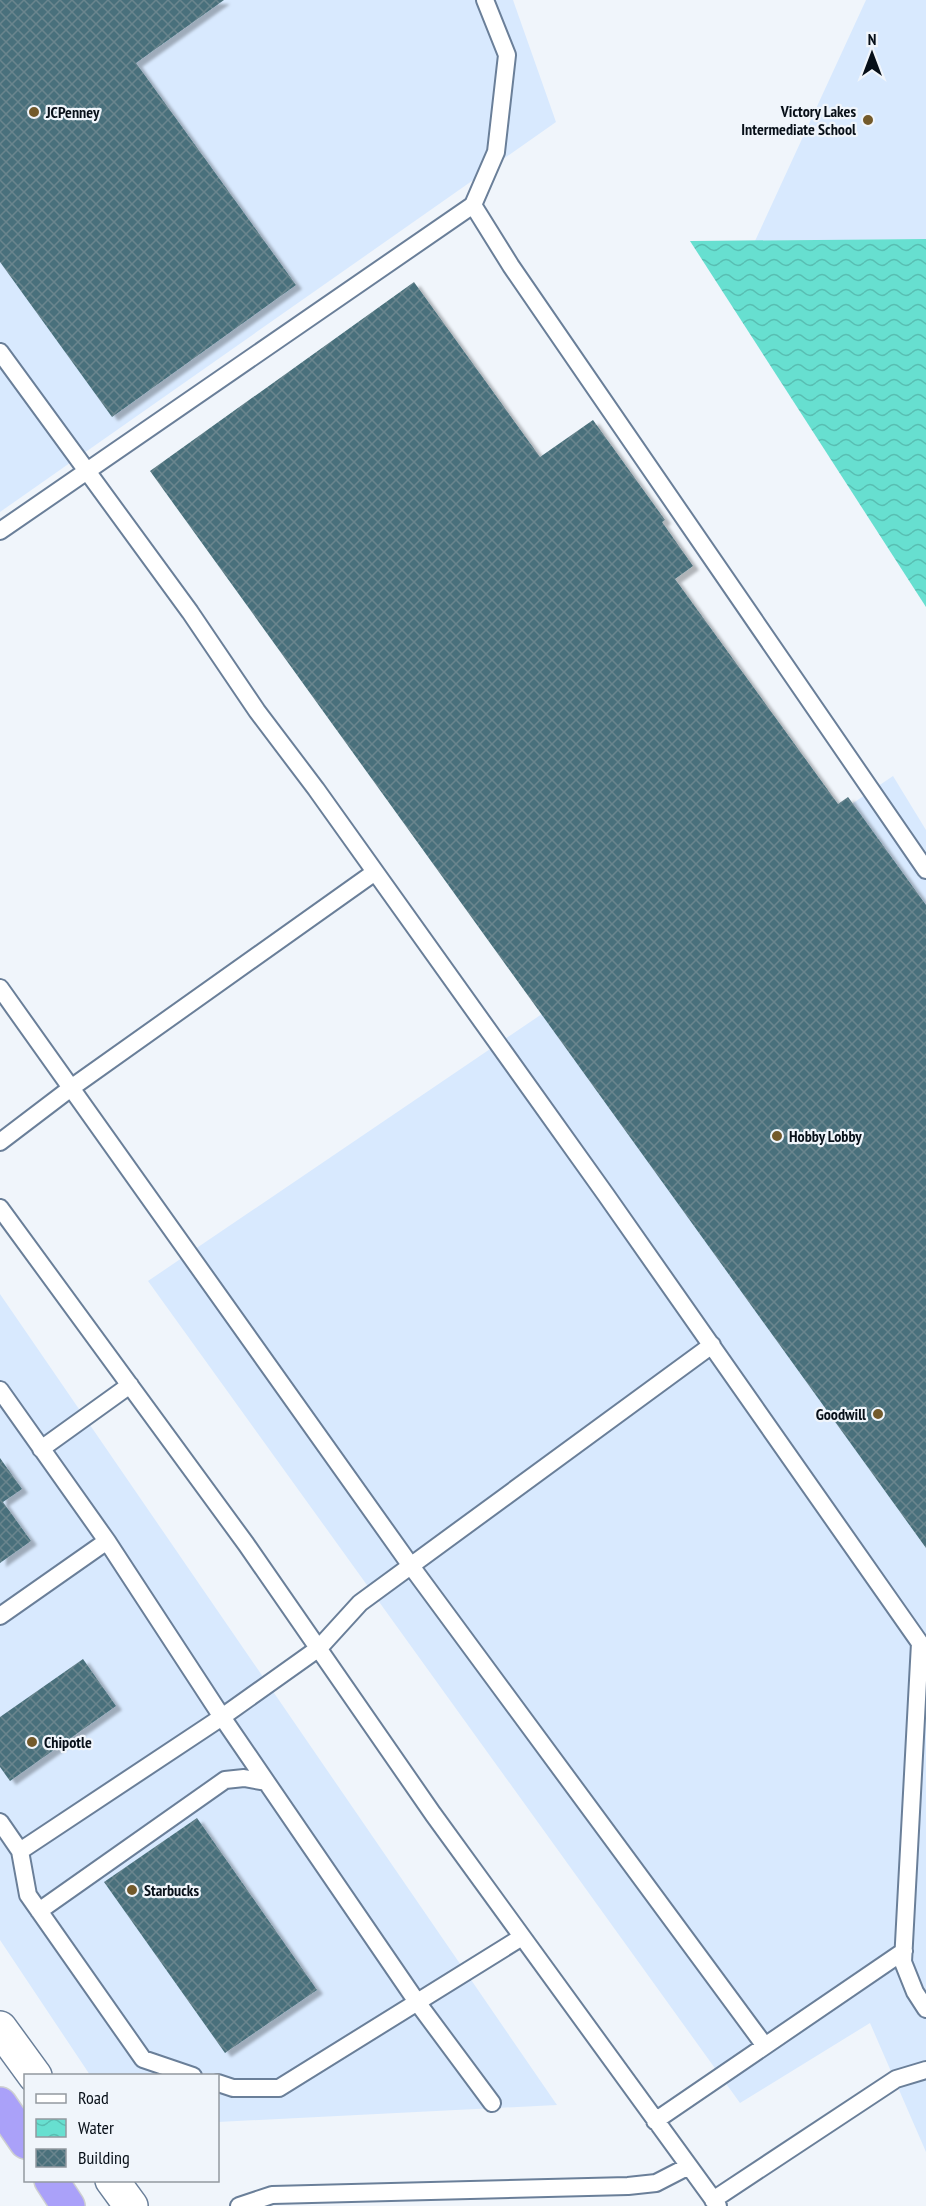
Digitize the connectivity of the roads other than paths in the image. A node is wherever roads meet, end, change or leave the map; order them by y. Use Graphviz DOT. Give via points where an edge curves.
graph roads {
  1 [pos="485,0"];
  2 [pos="472,205"];
  3 [pos="0,352"];
  4 [pos="87,470"];
  5 [pos="0,531"];
  6 [pos="926,870"];
  7 [pos="375,872"];
  8 [pos="0,988"];
  9 [pos="71,1088"];
  10 [pos="0,1142"];
  11 [pos="0,1208"];
  12 [pos="712,1345"];
  13 [pos="130,1385"];
  14 [pos="0,1390"];
  15 [pos="41,1449"];
  16 [pos="106,1541"];
  17 [pos="411,1566"];
  18 [pos="0,1616"];
  19 [pos="319,1648"];
  20 [pos="222,1717"];
  21 [pos="266,1782"];
  22 [pos="0,1822"];
  23 [pos="20,1851"];
  24 [pos="39,1911"];
  25 [pos="522,1937"];
  26 [pos="904,1951"];
  27 [pos="417,2002"];
  28 [pos="926,2009"];
  29 [pos="0,2028"];
  30 [pos="765,2046"];
  31 [pos="926,2070"];
  32 [pos="34,2074"];
  33 [pos="187,2074"];
  34 [pos="219,2083"];
  35 [pos="492,2103"];
  36 [pos="0,2104"];
  37 [pos="655,2121"];
  38 [pos="24,2139"];
  39 [pos="689,2166"];
  40 [pos="52,2182"];
  41 [pos="113,2182"];
  42 [pos="716,2203"];
  43 [pos="68,2206"];
  44 [pos="131,2206"];
  45 [pos="239,2206"];
  1 -- 2 [label="lane" via="507,55 496,152"];
  2 -- 4 [label="lane"];
  2 -- 6 [label="lane"];
  3 -- 4 [label="lane"];
  4 -- 5 [label="lane"];
  4 -- 7 [label="lane"];
  7 -- 9 [label="lane"];
  7 -- 12 [label="lane"];
  8 -- 9 [label="lane"];
  9 -- 10 [label="lane"];
  9 -- 17 [label="lane"];
  11 -- 13 [label="lane"];
  12 -- 17 [label="lane"];
  12 -- 26 [label="lane" via="920,1643"];
  13 -- 15 [label="lane"];
  13 -- 19 [label="lane"];
  14 -- 15 [label="lane"];
  15 -- 16 [label="lane"];
  16 -- 18 [label="lane"];
  16 -- 20 [label="lane"];
  17 -- 19 [label="lane" via="360,1604"];
  17 -- 30 [label="lane"];
  19 -- 20 [label="lane"];
  19 -- 25 [label="lane"];
  20 -- 21 [label="lane"];
  20 -- 23 [label="lane"];
  21 -- 24 [label="lane" via="225,1779"];
  21 -- 27 [label="lane"];
  22 -- 23 [label="lane"];
  23 -- 24 [label="lane" via="28,1895"];
  24 -- 33 [label="lane" via="144,2059"];
  25 -- 27 [label="lane"];
  25 -- 37 [label="lane"];
  26 -- 28 [label="lane" via="903,1962"];
  26 -- 30 [label="lane"];
  27 -- 34 [label="lane" via="279,2088 233,2088"];
  27 -- 35 [label="lane"];
  29 -- 32 [label="main road"];
  30 -- 37 [label="lane"];
  31 -- 42 [label="lane" via="896,2079"];
  36 -- 38 [label="highway"];
  37 -- 39 [label="lane"];
  39 -- 42 [label="lane"];
  39 -- 45 [label="lane" via="656,2183 628,2186 272,2195"];
  40 -- 43 [label="highway"];
  41 -- 44 [label="main road"];
}
